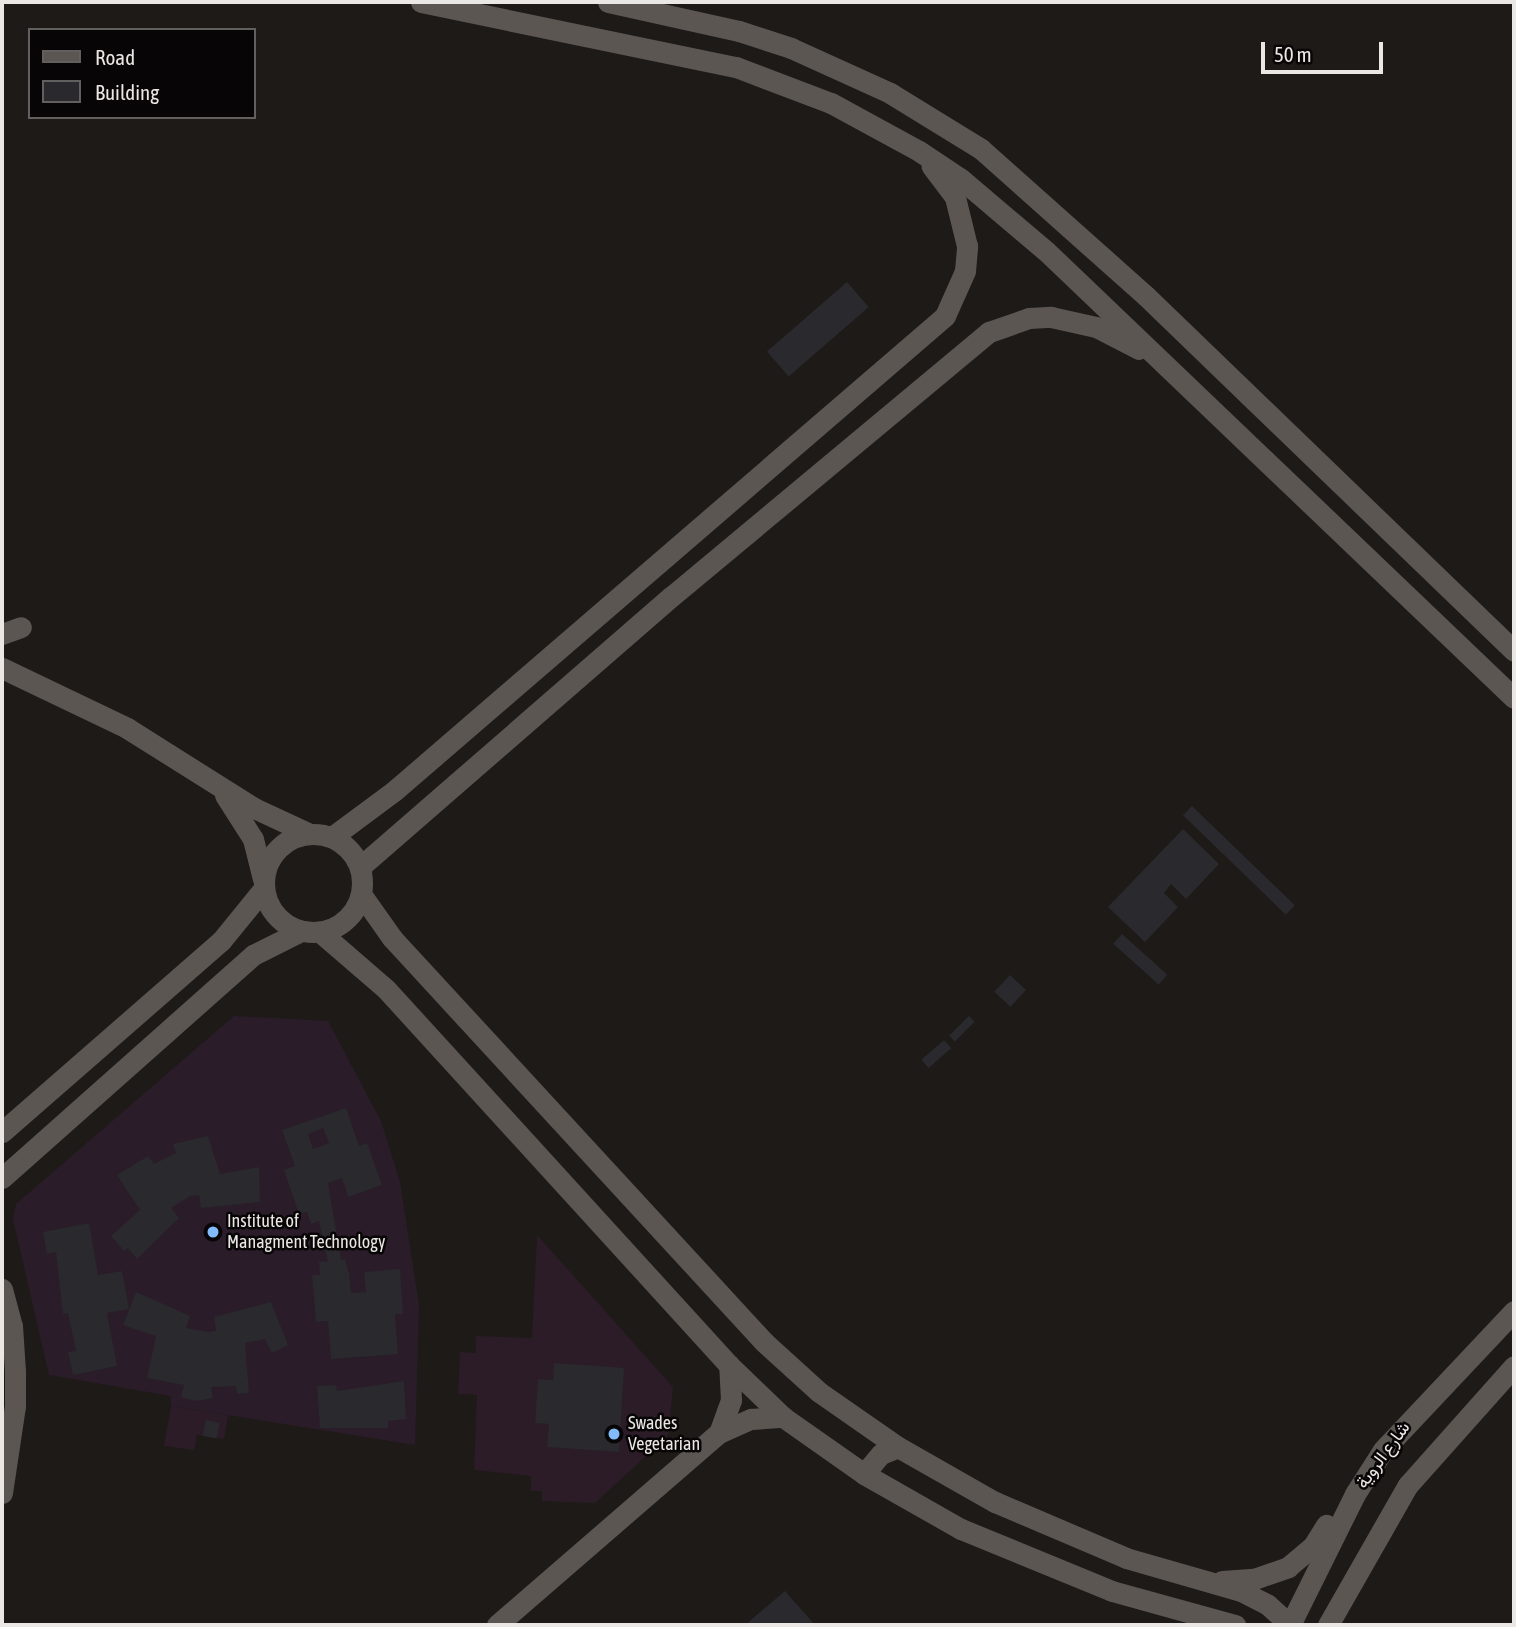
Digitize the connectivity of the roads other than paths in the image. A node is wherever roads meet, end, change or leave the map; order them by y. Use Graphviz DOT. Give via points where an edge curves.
graph roads {
  1 [pos="421,2"];
  2 [pos="608,2"];
  3 [pos="919,151"];
  4 [pos="1162,362"];
  5 [pos="1514,651"];
  6 [pos="2,668"];
  7 [pos="1514,698"];
  8 [pos="216,786"];
  9 [pos="308,833"];
  10 [pos="332,837"];
  11 [pos="360,867"];
  12 [pos="264,884"];
  13 [pos="361,894"];
  14 [pos="310,931"];
  15 [pos="2,1132"];
  16 [pos="2,1178"];
  17 [pos="2,1289"];
  18 [pos="1514,1311"];
  19 [pos="729,1366"];
  20 [pos="1514,1366"];
  21 [pos="783,1417"];
  22 [pos="719,1433"];
  23 [pos="898,1447"];
  24 [pos="864,1474"];
  25 [pos="2,1493"];
  26 [pos="1355,1494"];
  27 [pos="1211,1581"];
  28 [pos="1160,1605"];
  29 [pos="497,1625"];
  30 [pos="1191,1625"];
  31 [pos="1235,1625"];
  32 [pos="1290,1625"];
  33 [pos="1328,1625"];
  1 -- 3 [label="street" via="736,67 831,103"];
  2 -- 5 [label="street" via="739,31 791,48 890,93 981,149 1119,270"];
  3 -- 4 [label="street" via="1004,214"];
  3 -- 10 [label="street" via="955,197 964,221 965,271 944,316 394,791"];
  4 -- 7 [label="street"];
  4 -- 11 [label="street" via="1074,320 1028,318 989,332 672,596"];
  6 -- 8 [label="street" via="116,722"];
  8 -- 9 [label="street"];
  8 -- 12 [label="street" via="244,821"];
  9 -- 10 [label="street"];
  9 -- 12 [label="street" via="278,849"];
  10 -- 11 [label="street"];
  11 -- 13 [label="street"];
  12 -- 14 [label="street" via="276,915"];
  12 -- 15 [label="street" via="220,941"];
  13 -- 14 [label="street" via="346,920"];
  13 -- 23 [label="street" via="392,938 764,1342 819,1392"];
  14 -- 16 [label="street" via="253,955"];
  14 -- 19 [label="street" via="386,989"];
  17 -- 25 [label="street" via="12,1326 15,1406"];
  18 -- 26 [label="street, شارع الروية" via="1400,1429"];
  19 -- 21 [label="street"];
  19 -- 22 [label="street" via="731,1400"];
  20 -- 33 [label="street" via="1408,1485"];
  21 -- 22 [label="street" via="751,1419"];
  21 -- 24 [label="street"];
  22 -- 29 [label="street"];
  23 -- 24 [label="street" via="881,1454"];
  23 -- 27 [label="street" via="995,1502 1085,1543"];
  24 -- 28 [label="street" via="1019,1555"];
  26 -- 27 [label="street" via="1338,1505 1313,1546 1288,1567 1254,1579"];
  26 -- 32 [label="street, شارع الروية"];
  27 -- 32 [label="street" via="1268,1605"];
  28 -- 30 [label="street"];
  28 -- 31 [label="street"];
}
